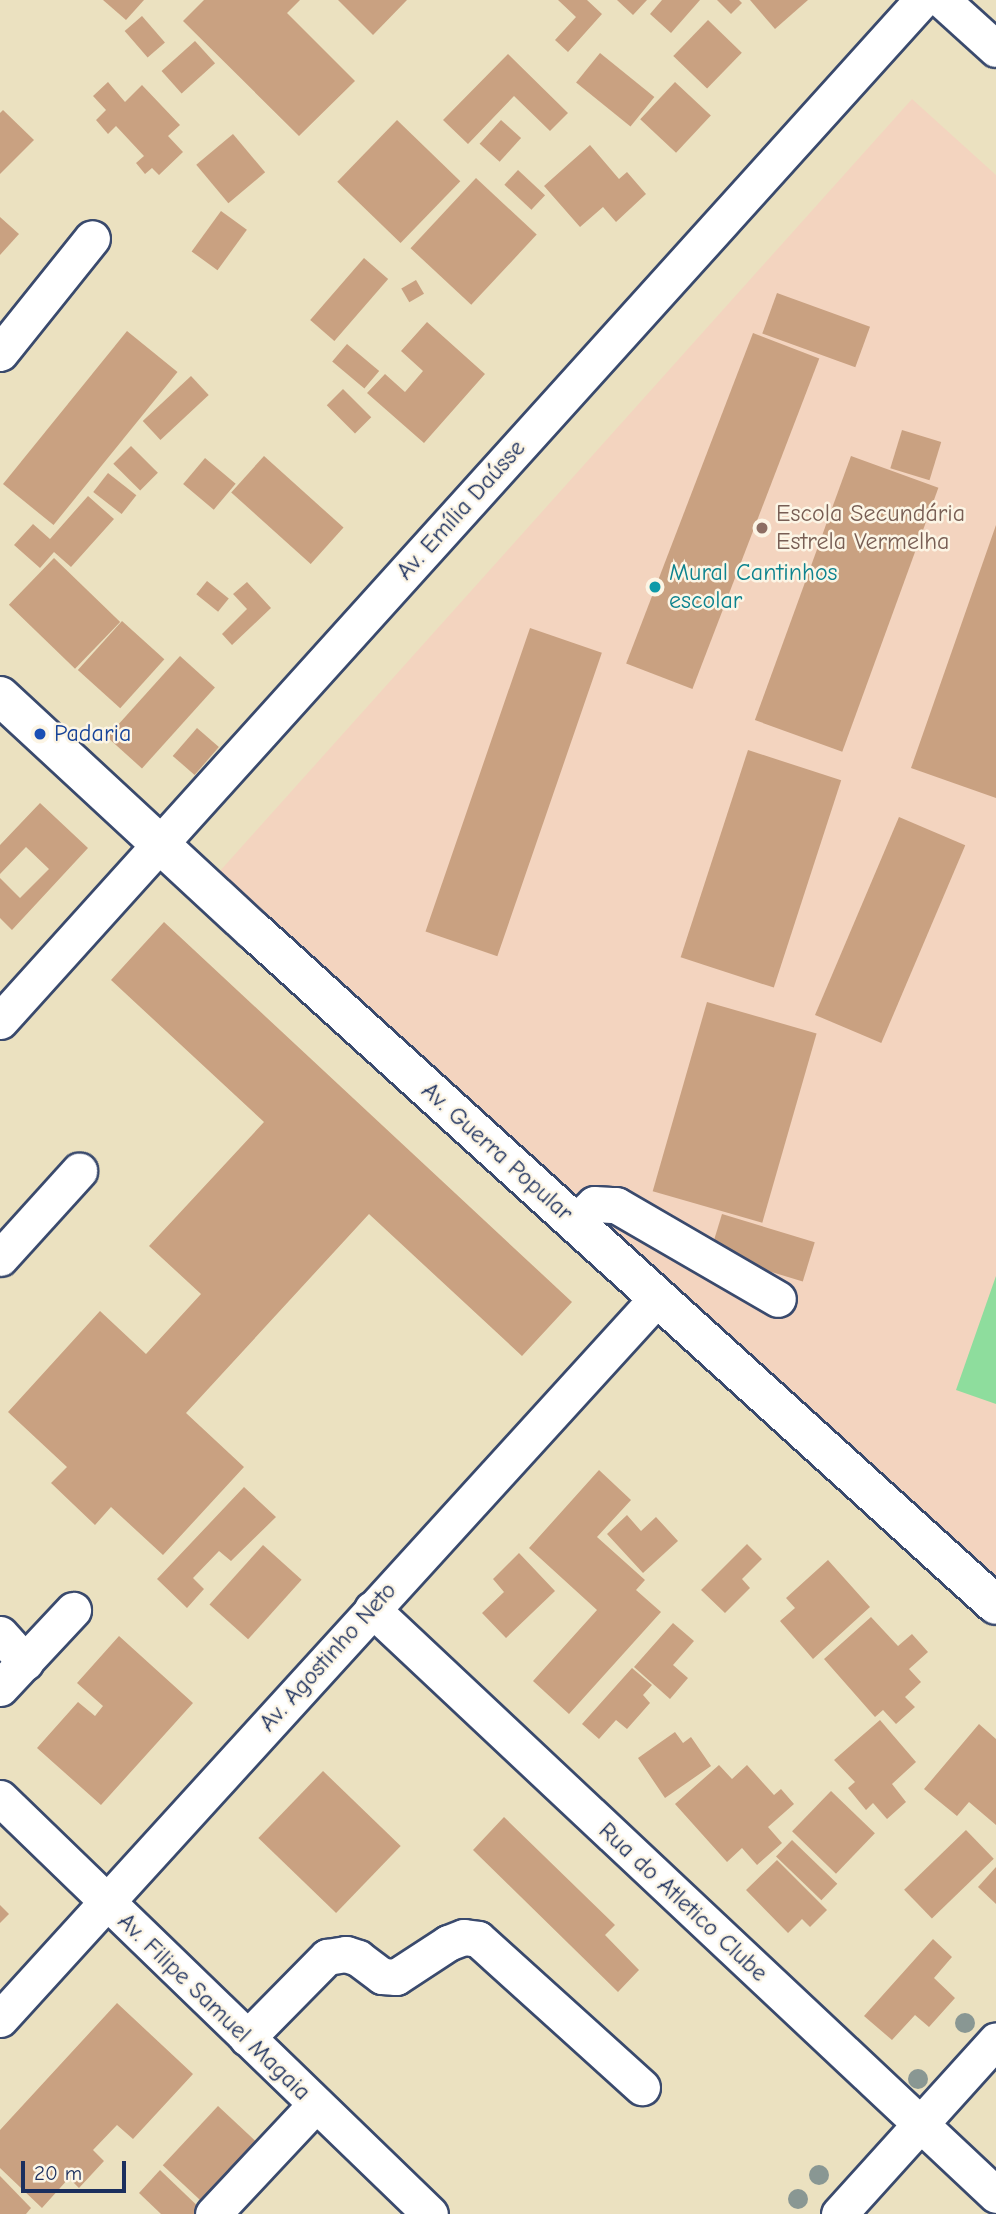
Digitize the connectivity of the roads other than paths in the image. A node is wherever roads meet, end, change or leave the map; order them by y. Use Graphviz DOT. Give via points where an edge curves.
graph roads {
  1 [pos="922,0"];
  2 [pos="942,0"];
  3 [pos="996,49"];
  4 [pos="92,238"];
  5 [pos="0,353"];
  6 [pos="0,696"];
  7 [pos="160,843"];
  8 [pos="0,1021"];
  9 [pos="79,1171"];
  10 [pos="575,1222"];
  11 [pos="0,1258"];
  12 [pos="657,1297"];
  13 [pos="778,1299"];
  14 [pos="996,1605"];
  15 [pos="372,1609"];
  16 [pos="73,1610"];
  17 [pos="0,1634"];
  18 [pos="24,1662"];
  19 [pos="0,1688"];
  20 [pos="0,1798"];
  21 [pos="106,1901"];
  22 [pos="0,2019"];
  23 [pos="247,2038"];
  24 [pos="996,2040"];
  25 [pos="642,2087"];
  26 [pos="316,2105"];
  27 [pos="920,2125"];
  28 [pos="996,2195"];
  29 [pos="213,2214"];
  30 [pos="430,2214"];
  31 [pos="839,2214"];
  1 -- 7 [label="street, Av. Emília Daússe"];
  2 -- 3 [label="street"];
  4 -- 5 [label="street"];
  6 -- 7 [label="main road, Av. Guerra Popular"];
  7 -- 8 [label="street, Av. Emília Daússe"];
  7 -- 10 [label="main road, Av. Guerra Popular"];
  9 -- 11 [label="street"];
  10 -- 12 [label="main road, Av. Guerra Popular"];
  10 -- 13 [label="street" via="594,1204 617,1205"];
  12 -- 14 [label="main road, Av. Guerra Popular"];
  12 -- 15 [label="street, Av. Agostinho Neto"];
  15 -- 21 [label="street, Av. Agostinho Neto"];
  15 -- 27 [label="street, Rua do Atletico Clube"];
  16 -- 18 [label="street"];
  17 -- 18 [label="street"];
  18 -- 19 [label="street"];
  20 -- 21 [label="street, Av. Filipe Samuel Magaia"];
  21 -- 22 [label="street, Av. Agostinho Neto"];
  21 -- 23 [label="street, Av. Filipe Samuel Magaia"];
  23 -- 25 [label="street" via="327,1957 346,1954 383,1976 396,1977 464,1937 478,1939"];
  23 -- 26 [label="street, Av. Filipe Samuel Magaia"];
  24 -- 27 [label="street"];
  26 -- 29 [label="street"];
  26 -- 30 [label="street, Av. Filipe Samuel Magaia"];
  27 -- 28 [label="street, Rua do Atletico Clube"];
  27 -- 31 [label="street"];
}
